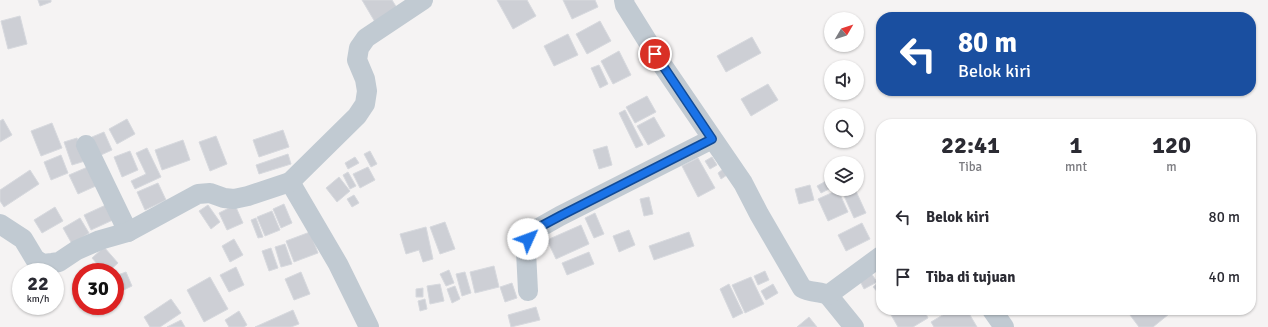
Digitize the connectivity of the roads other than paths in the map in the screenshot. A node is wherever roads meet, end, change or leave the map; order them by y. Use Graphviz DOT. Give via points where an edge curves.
graph roads {
  1 [pos="423,0"];
  2 [pos="624,0"];
  3 [pos="712,139"];
  4 [pos="86,145"];
  5 [pos="290,182"];
  6 [pos="0,224"];
  7 [pos="128,232"];
  8 [pos="876,260"];
  9 [pos="528,291"];
  10 [pos="828,295"];
  11 [pos="996,315"];
  12 [pos="369,327"];
  13 [pos="854,327"];
  14 [pos="1004,327"];
  1 -- 5 [label="street" via="366,38 359,48 357,60 365,79 365,104 357,116"];
  2 -- 3 [label="street" via="625,6"];
  3 -- 9 [label="street" via="530,232 526,251"];
  3 -- 10 [label="street" via="743,183 802,288"];
  4 -- 7 [label="street"];
  5 -- 7 [label="street" via="234,199 210,193 198,194"];
  5 -- 12 [label="street" via="338,264"];
  6 -- 7 [label="street" via="23,239 35,259 42,264 59,262 77,250 100,240"];
  8 -- 10 [label="street"];
  10 -- 13 [label="street"];
  11 -- 14 [label="street"];
}
